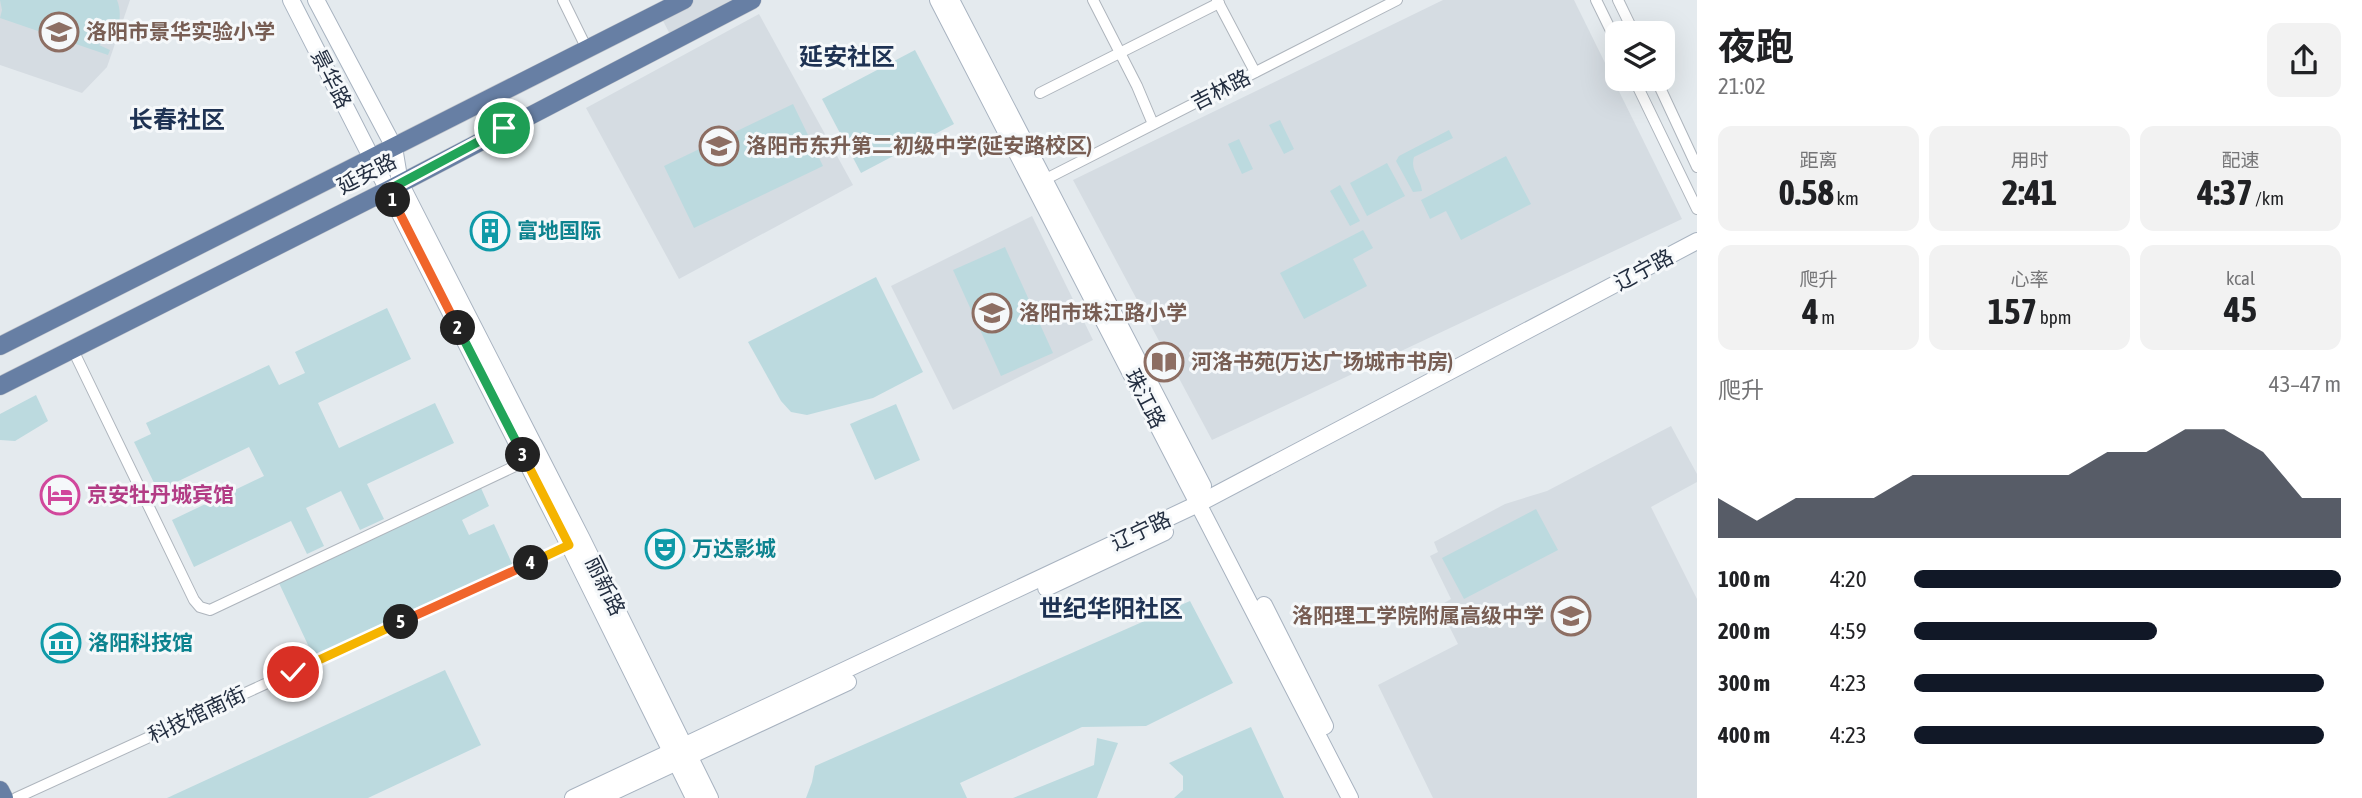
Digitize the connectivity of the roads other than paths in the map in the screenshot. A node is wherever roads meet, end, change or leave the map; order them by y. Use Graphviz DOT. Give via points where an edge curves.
graph roads {
  1 [pos="291,0"];
  2 [pos="316,0"];
  3 [pos="562,0"];
  4 [pos="684,0"];
  5 [pos="752,0"];
  6 [pos="938,0"];
  7 [pos="951,0"];
  8 [pos="1093,0"];
  9 [pos="1397,0"];
  10 [pos="1596,0"];
  11 [pos="1618,0"];
  12 [pos="1218,2"];
  13 [pos="1606,21"];
  14 [pos="1628,21"];
  15 [pos="587,49"];
  16 [pos="1120,53"];
  17 [pos="1255,72"];
  18 [pos="1640,91"];
  19 [pos="1662,91"];
  20 [pos="1040,93"];
  21 [pos="1153,124"];
  22 [pos="394,148"];
  23 [pos="372,159"];
  24 [pos="1697,167"];
  25 [pos="1044,180"];
  26 [pos="394,186"];
  27 [pos="1697,209"];
  28 [pos="1697,242"];
  29 [pos="1697,254"];
  30 [pos="0,346"];
  31 [pos="72,348"];
  32 [pos="0,386"];
  33 [pos="526,461"];
  34 [pos="1207,505"];
  35 [pos="569,545"];
  36 [pos="680,755"];
  37 [pos="0,790"];
  38 [pos="4,798"];
  39 [pos="16,798"];
  40 [pos="573,798"];
  41 [pos="600,798"];
  42 [pos="694,798"];
  43 [pos="710,798"];
  44 [pos="1350,798"];
  45 [pos="1361,798"];
  1 -- 23 [label="main road, 景华路"];
  2 -- 22 [label="main road, 景华路"];
  3 -- 15 [label="street"];
  4 -- 15 [label="main road, 延安路"];
  5 -- 26 [label="main road, 延安路"];
  6 -- 34 [label="main road, 珠江路"];
  7 -- 25 [label="main road, 珠江路"];
  8 -- 16 [label="street"];
  9 -- 17 [label="street, 吉林路"];
  10 -- 13 [label="street"];
  11 -- 14 [label="street"];
  12 -- 16 [label="street"];
  12 -- 17 [label="street"];
  15 -- 22 [label="main road, 延安路"];
  16 -- 20 [label="street"];
  16 -- 21 [label="street"];
  17 -- 21 [label="street, 吉林路"];
  18 -- 27 [label="street"];
  19 -- 24 [label="street"];
  21 -- 25 [label="street, 吉林路"];
  22 -- 23 [label="main road, 延安路"];
  22 -- 26 [label="main road, 丽新路"];
  23 -- 26 [label="main road, 丽新路"];
  23 -- 30 [label="main road, 延安路"];
  25 -- 34 [label="main road, 珠江路"];
  26 -- 31 [label="main road, 延安路"];
  26 -- 33 [label="main road, 丽新路"];
  26 -- 36 [label="main road, 丽新路" via="582,539"];
  28 -- 34 [label="main road, 辽宁路"];
  29 -- 34 [label="main road, 辽宁路"];
  31 -- 32 [label="main road, 延安路"];
  31 -- 33 [label="street" via="194,600 210,610"];
  33 -- 35 [label="main road, 丽新路"];
  34 -- 36 [label="main road, 辽宁路"];
  34 -- 44 [label="main road, 珠江路"];
  34 -- 45 [label="main road, 珠江路"];
  35 -- 36 [label="main road, 丽新路"];
  35 -- 39 [label="street, 科技馆南街"];
  36 -- 40 [label="main road, 辽宁路"];
  36 -- 41 [label="main road, 辽宁路"];
  36 -- 42 [label="main road, 丽新路"];
  36 -- 43 [label="main road, 丽新路"];
  37 -- 38 [label="main road"];
}
